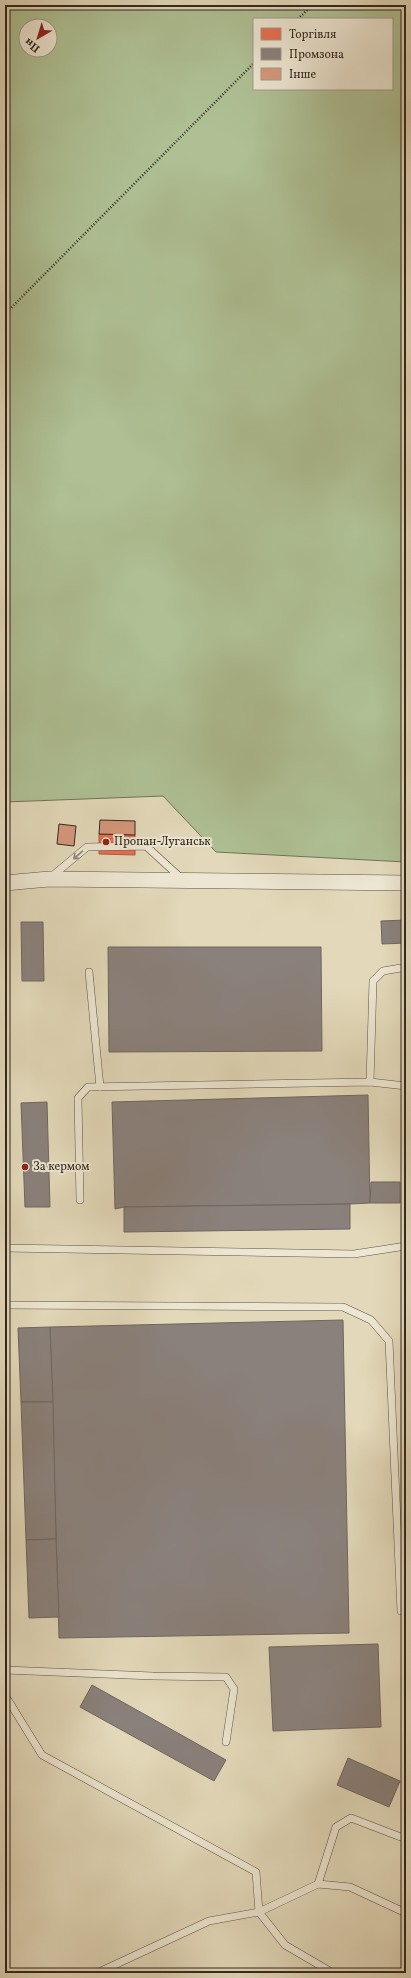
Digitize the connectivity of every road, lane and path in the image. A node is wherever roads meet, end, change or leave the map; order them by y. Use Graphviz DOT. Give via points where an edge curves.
graph roads {
  1 [pos="312,5"];
  2 [pos="299,18"];
  3 [pos="253,64"];
  4 [pos="5,314"];
  5 [pos="49,879"];
  6 [pos="184,881"];
  7 [pos="5,883"];
  8 [pos="406,883"];
  9 [pos="401,968"];
  10 [pos="89,972"];
  11 [pos="370,1082"];
  12 [pos="406,1086"];
  13 [pos="100,1087"];
  14 [pos="80,1200"];
  15 [pos="406,1246"];
  16 [pos="5,1248"];
  17 [pos="5,1305"];
  18 [pos="401,1611"];
  19 [pos="5,1670"];
  20 [pos="5,1695"];
  21 [pos="226,1742"];
  22 [pos="406,1839"];
  23 [pos="318,1884"];
  24 [pos="259,1912"];
  25 [pos="406,1913"];
  26 [pos="97,1973"];
  27 [pos="333,1973"];
  1 -- 2 [label="path"];
  3 -- 4 [label="path"];
  5 -- 6 [label="street"];
  6 -- 5 [label="lane, one-way" via="146,846 87,847"];
  5 -- 7 [label="street"];
  6 -- 8 [label="street"];
  9 -- 11 [label="lane" via="383,971 373,981"];
  10 -- 13 [label="lane"];
  11 -- 12 [label="lane"];
  11 -- 13 [label="lane"];
  13 -- 14 [label="lane" via="88,1087 78,1098"];
  15 -- 16 [label="lane" via="354,1254"];
  17 -- 18 [label="lane" via="343,1307 372,1320 389,1341"];
  19 -- 21 [label="lane" via="226,1677 234,1689"];
  20 -- 24 [label="lane" via="42,1756 256,1872"];
  22 -- 23 [label="lane" via="350,1818 336,1827"];
  23 -- 24 [label="lane"];
  23 -- 25 [label="lane" via="350,1887"];
  24 -- 26 [label="lane" via="209,1920"];
  24 -- 27 [label="lane" via="284,1945"];
}
